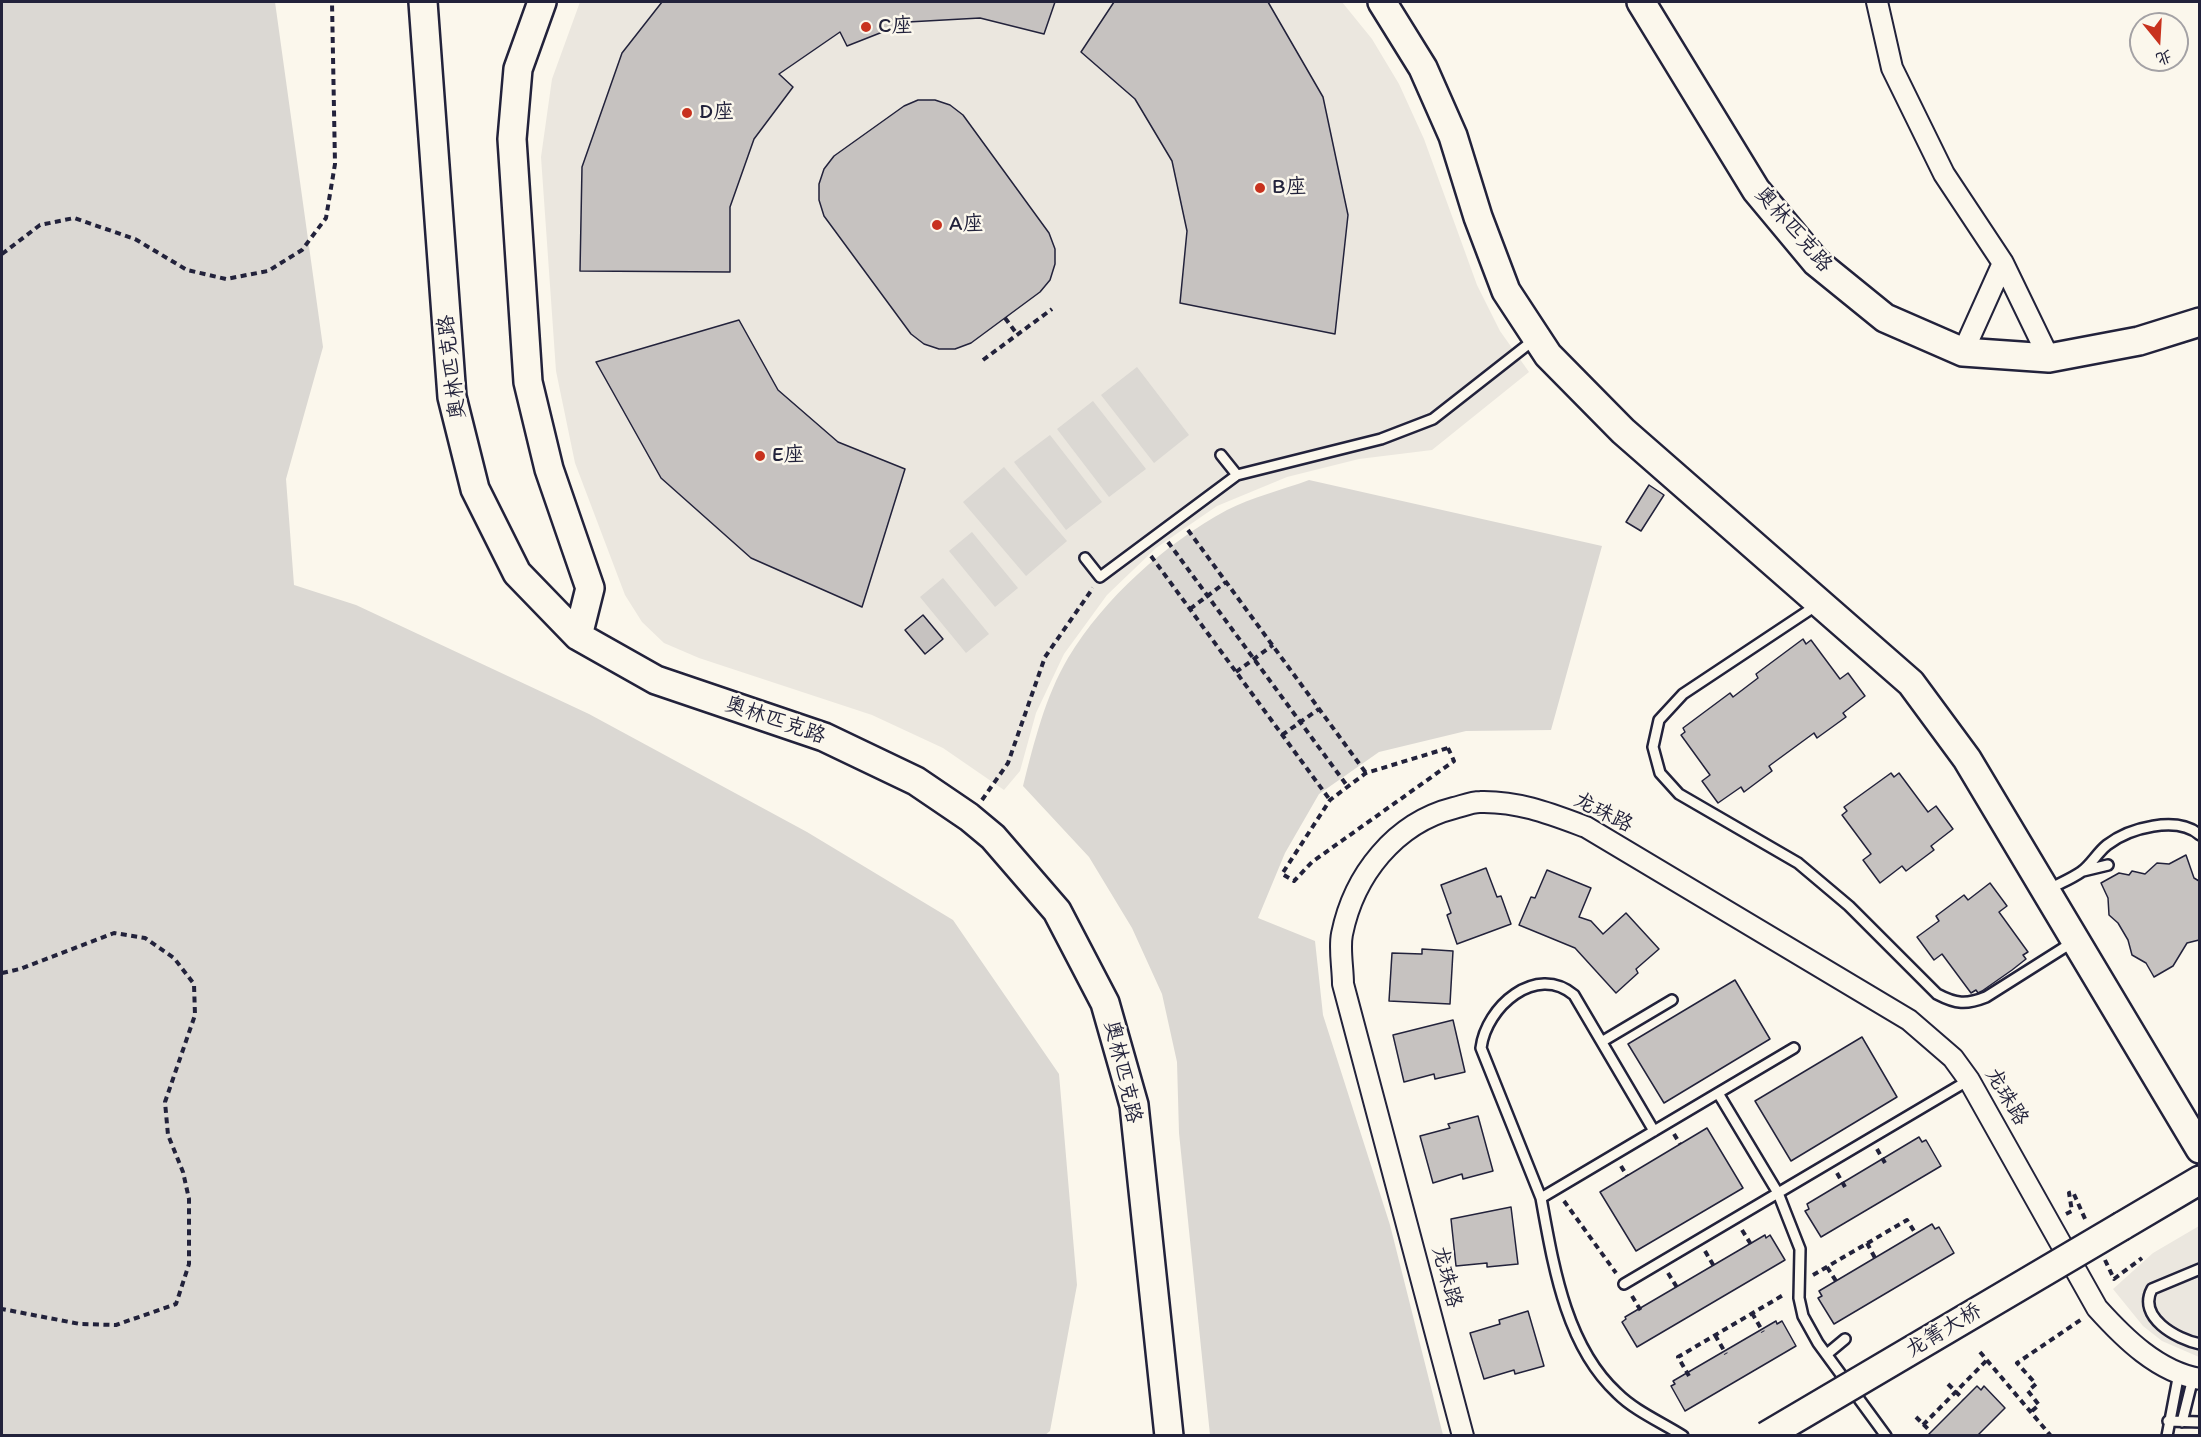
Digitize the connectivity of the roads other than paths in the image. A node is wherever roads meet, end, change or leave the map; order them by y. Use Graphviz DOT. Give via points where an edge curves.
graph roads {
  1 [pos="423,2"];
  2 [pos="542,2"];
  3 [pos="1382,2"];
  4 [pos="1641,2"];
  5 [pos="1877,2"];
  6 [pos="2003,263"];
  7 [pos="2199,322"];
  8 [pos="1537,338"];
  9 [pos="1963,352"];
  10 [pos="2049,358"];
  11 [pos="1221,455"];
  12 [pos="1237,475"];
  13 [pos="1085,558"];
  14 [pos="1820,603"];
  15 [pos="578,636"];
  16 [pos="2199,835"];
  17 [pos="2108,865"];
  18 [pos="2080,872"];
  19 [pos="2046,891"];
  20 [pos="2075,941"];
  21 [pos="1672,1000"];
  22 [pos="1603,1041"];
  23 [pos="1794,1048"];
  24 [pos="1969,1080"];
  25 [pos="1718,1093"];
  26 [pos="1654,1131"];
  27 [pos="2199,1149"];
  28 [pos="2199,1180"];
  29 [pos="1778,1193"];
  30 [pos="1541,1197"];
  31 [pos="2199,1269"];
  32 [pos="1624,1284"];
  33 [pos="1845,1339"];
  34 [pos="2199,1344"];
  35 [pos="1827,1354"];
  36 [pos="2190,1376"];
  37 [pos="2168,1421"];
  38 [pos="2182,1422"];
  39 [pos="2199,1422"];
  40 [pos="1169,1436"];
  41 [pos="1463,1436"];
  42 [pos="1683,1436"];
  43 [pos="1766,1436"];
  44 [pos="1886,1436"];
  45 [pos="2167,1436"];
  1 -- 15 [label="street, 奥林匹克路" via="453,397 469,466 475,489 517,573"];
  2 -- 15 [label="street" via="518,69 512,139 528,382 549,469 590,588"];
  3 -- 8 [label="street" via="1423,68 1453,136 1506,291"];
  4 -- 9 [label="street, 奥林匹克路" via="1756,190 1816,262 1885,318"];
  5 -- 6 [label="street" via="1892,68 1944,174"];
  6 -- 9 [label="street"];
  6 -- 10 [label="street"];
  7 -- 10 [label="street, 奥林匹克路" via="2139,341"];
  8 -- 12 [label="lane" via="1434,419 1382,439"];
  8 -- 14 [label="street" via="1548,355 1623,431"];
  9 -- 10 [label="street, 奥林匹克路"];
  11 -- 12 [label="lane"];
  12 -- 13 [label="lane" via="1100,577"];
  14 -- 19 [label="street" via="1911,683 1967,759"];
  14 -- 20 [label="lane" via="1683,694 1659,720 1653,747 1660,773 1679,794 1798,863 1849,906 1937,994 1955,1003 1970,1004 1986,997"];
  15 -- 40 [label="street, 奥林匹克路" via="656,680 824,737 916,781 993,837 1057,911 1105,1003 1134,1105"];
  16 -- 18 [label="lane" via="2181,825 2149,828 2109,843"];
  17 -- 18 [label="lane"];
  18 -- 19 [label="lane"];
  19 -- 20 [label="street"];
  20 -- 27 [label="street"];
  21 -- 22 [label="lane"];
  22 -- 26 [label="lane"];
  22 -- 30 [label="lane" via="1574,995 1552,982 1541,982 1518,993 1497,1012 1483,1036 1485,1061"];
  23 -- 25 [label="lane"];
  24 -- 29 [label="lane"];
  24 -- 36 [label="street, 龙珠路" via="2097,1308 2125,1339"];
  24 -- 41 [label="street, 龙珠路" via="1953,1058 1909,1020 1586,827 1530,806 1479,802 1435,813 1402,833 1374,859 1355,892 1341,935 1343,984"];
  25 -- 26 [label="lane"];
  25 -- 29 [label="lane"];
  26 -- 30 [label="lane"];
  28 -- 43 [label="street, 龙箐大桥, bridge"];
  29 -- 32 [label="lane"];
  29 -- 35 [label="lane" via="1800,1249 1803,1316"];
  30 -- 42 [label="lane" via="1561,1290 1590,1358 1617,1394"];
  31 -- 34 [label="lane" via="2152,1289 2147,1305 2159,1323"];
  33 -- 35 [label="lane"];
  35 -- 44 [label="lane"];
  36 -- 37 [label="lane"];
  36 -- 38 [label="lane"];
  37 -- 38 [label="lane"];
  37 -- 45 [label="lane"];
  38 -- 39 [label="lane"];
}
